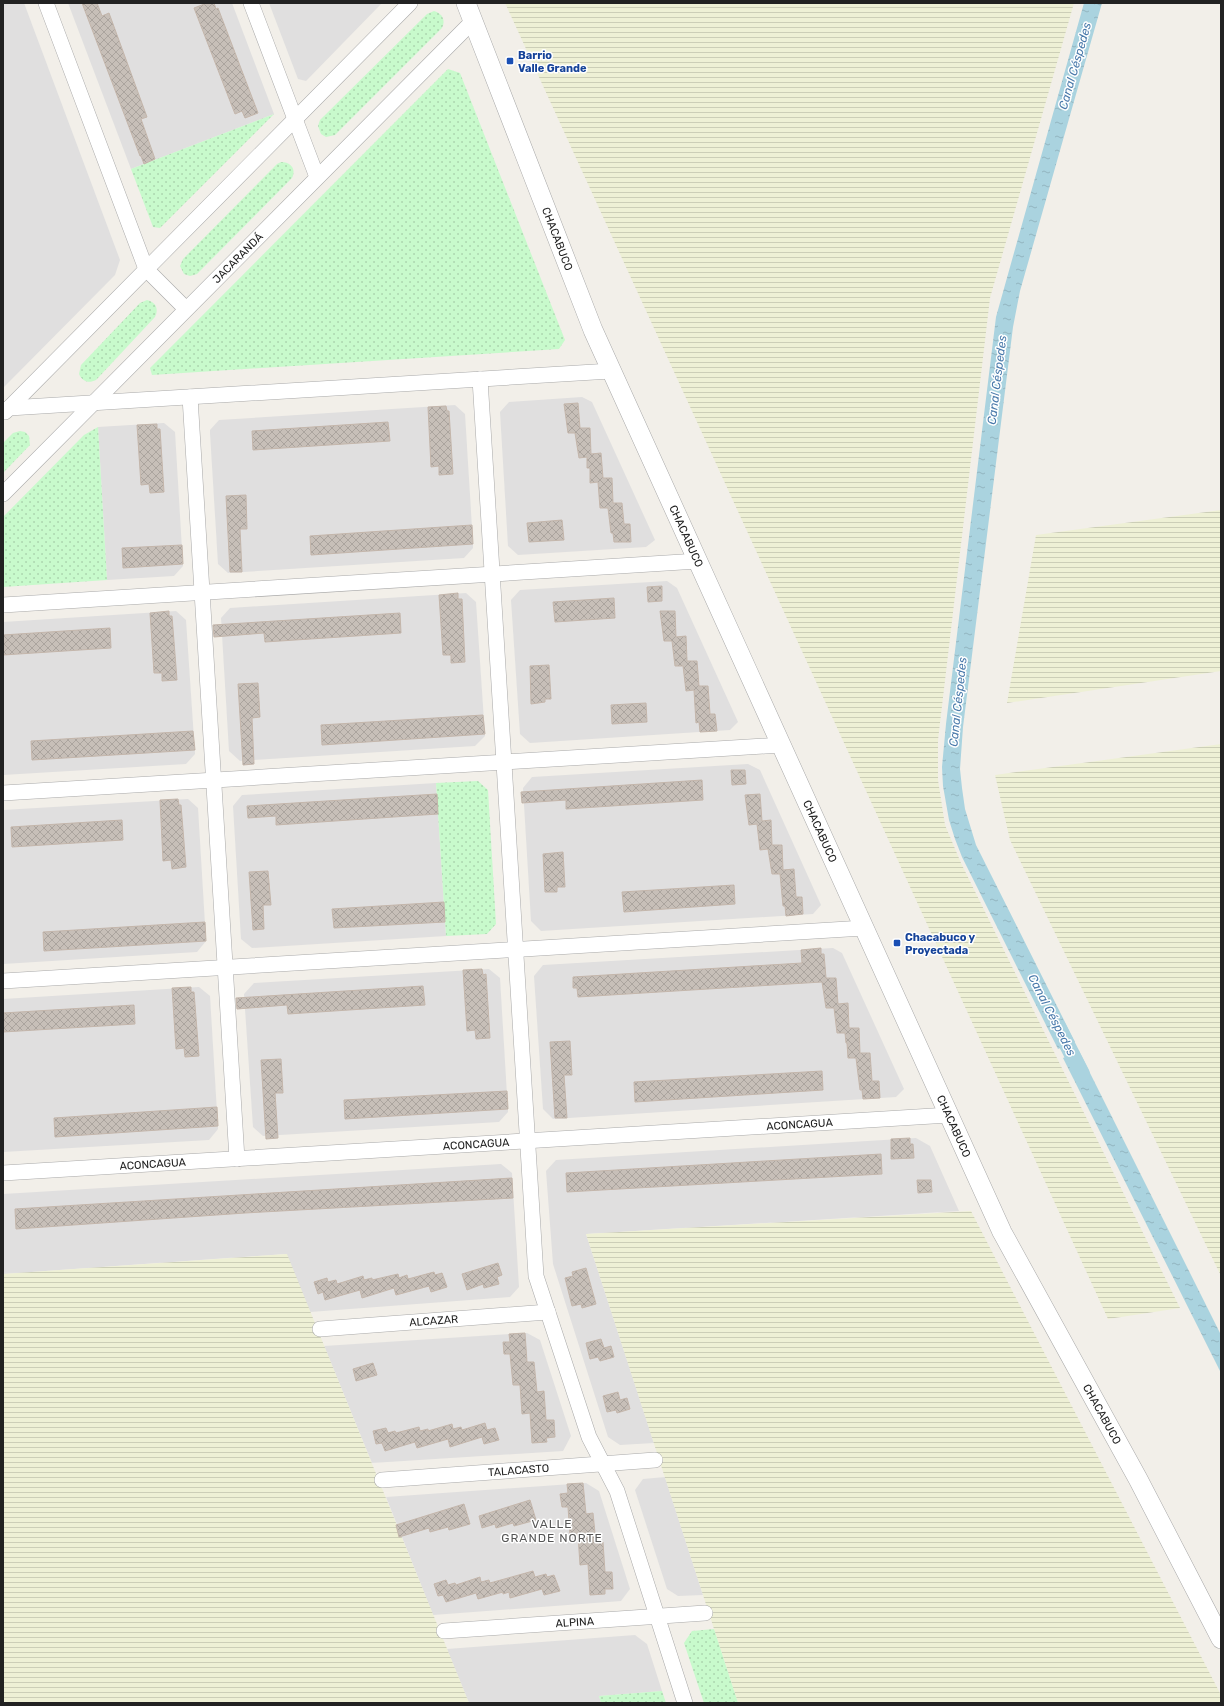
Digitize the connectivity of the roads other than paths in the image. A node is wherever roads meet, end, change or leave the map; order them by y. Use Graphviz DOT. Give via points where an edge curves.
graph roads {
  1 [pos="46,3"];
  2 [pos="251,3"];
  3 [pos="410,3"];
  4 [pos="466,3"];
  5 [pos="473,20"];
  6 [pos="295,119"];
  7 [pos="317,177"];
  8 [pos="146,269"];
  9 [pos="186,309"];
  10 [pos="611,371"];
  11 [pos="480,379"];
  12 [pos="190,397"];
  13 [pos="92,403"];
  14 [pos="6,411"];
  15 [pos="3,494"];
  16 [pos="698,561"];
  17 [pos="492,574"];
  18 [pos="202,592"];
  19 [pos="3,605"];
  20 [pos="781,744"];
  21 [pos="504,762"];
  22 [pos="214,780"];
  23 [pos="3,793"];
  24 [pos="864,928"];
  25 [pos="515,949"];
  26 [pos="225,967"];
  27 [pos="3,981"];
  28 [pos="949,1115"];
  29 [pos="527,1141"];
  30 [pos="237,1159"];
  31 [pos="3,1173"];
  32 [pos="548,1312"];
  33 [pos="320,1329"];
  34 [pos="656,1460"];
  35 [pos="603,1464"];
  36 [pos="382,1480"];
  37 [pos="705,1613"];
  38 [pos="657,1616"];
  39 [pos="444,1631"];
  40 [pos="1221,1639"];
  41 [pos="685,1703"];
  1 -- 8 [label="street"];
  2 -- 6 [label="street"];
  3 -- 6 [label="street"];
  4 -- 5 [label="street, CHACABUCO"];
  5 -- 7 [label="street, JACARANDÁ"];
  5 -- 10 [label="street, CHACABUCO"];
  6 -- 7 [label="street"];
  6 -- 8 [label="street"];
  7 -- 9 [label="street, JACARANDÁ"];
  8 -- 9 [label="street"];
  8 -- 14 [label="street"];
  9 -- 13 [label="street, JACARANDÁ"];
  10 -- 11 [label="street"];
  10 -- 16 [label="street, CHACABUCO"];
  11 -- 12 [label="street"];
  11 -- 17 [label="street"];
  12 -- 13 [label="street"];
  12 -- 18 [label="street"];
  13 -- 14 [label="street"];
  13 -- 15 [label="street, JACARANDÁ"];
  16 -- 17 [label="street"];
  16 -- 20 [label="street, CHACABUCO"];
  17 -- 18 [label="street"];
  17 -- 21 [label="street"];
  18 -- 19 [label="street"];
  18 -- 22 [label="street"];
  20 -- 21 [label="street"];
  20 -- 24 [label="street, CHACABUCO"];
  21 -- 22 [label="street"];
  21 -- 25 [label="street"];
  22 -- 23 [label="street"];
  22 -- 26 [label="street"];
  24 -- 25 [label="street"];
  24 -- 28 [label="street, CHACABUCO"];
  25 -- 26 [label="street"];
  25 -- 29 [label="street"];
  26 -- 27 [label="street"];
  26 -- 30 [label="street"];
  28 -- 29 [label="street, ACONCAGUA"];
  28 -- 40 [label="street, CHACABUCO" via="1002,1232 1138,1479"];
  29 -- 30 [label="street, ACONCAGUA"];
  29 -- 32 [label="street" via="536,1276"];
  30 -- 31 [label="street, ACONCAGUA"];
  32 -- 33 [label="street, ALCAZAR"];
  32 -- 35 [label="street" via="590,1437"];
  34 -- 35 [label="street, TALACASTO"];
  35 -- 36 [label="street, TALACASTO"];
  35 -- 38 [label="street" via="617,1491"];
  37 -- 38 [label="street, ALPINA"];
  38 -- 39 [label="street, ALPINA"];
  38 -- 41 [label="street"];
}
